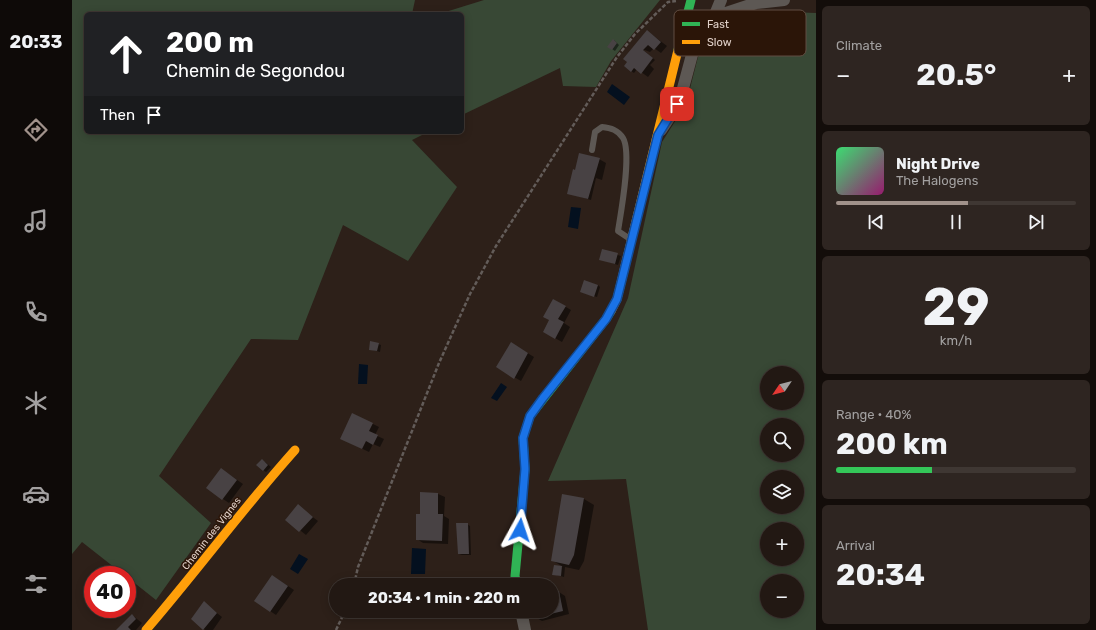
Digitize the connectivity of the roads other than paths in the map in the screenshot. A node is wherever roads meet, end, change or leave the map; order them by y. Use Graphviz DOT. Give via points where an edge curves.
graph roads {
  1 [pos="721,0"];
  2 [pos="784,0"];
  3 [pos="717,10"];
  4 [pos="735,10"];
  5 [pos="677,56"];
  6 [pos="692,56"];
  7 [pos="658,135"];
  8 [pos="592,150"];
  9 [pos="632,240"];
  10 [pos="295,450"];
  11 [pos="515,578"];
  12 [pos="522,618"];
  13 [pos="146,630"];
  14 [pos="525,630"];
  1 -- 3 [label="street"];
  2 -- 4 [label="street" via="756,3"];
  5 -- 7 [label="street"];
  6 -- 7 [label="street" via="682,92"];
  7 -- 9 [label="street"];
  8 -- 9 [label="lane" via="595,132 602,127 613,128 623,138 628,153 618,231"];
  9 -- 11 [label="street" via="617,299 606,319 530,416 523,438 525,469"];
  10 -- 13 [label="street, Chemin des Vignes"];
  12 -- 14 [label="street"];
}
